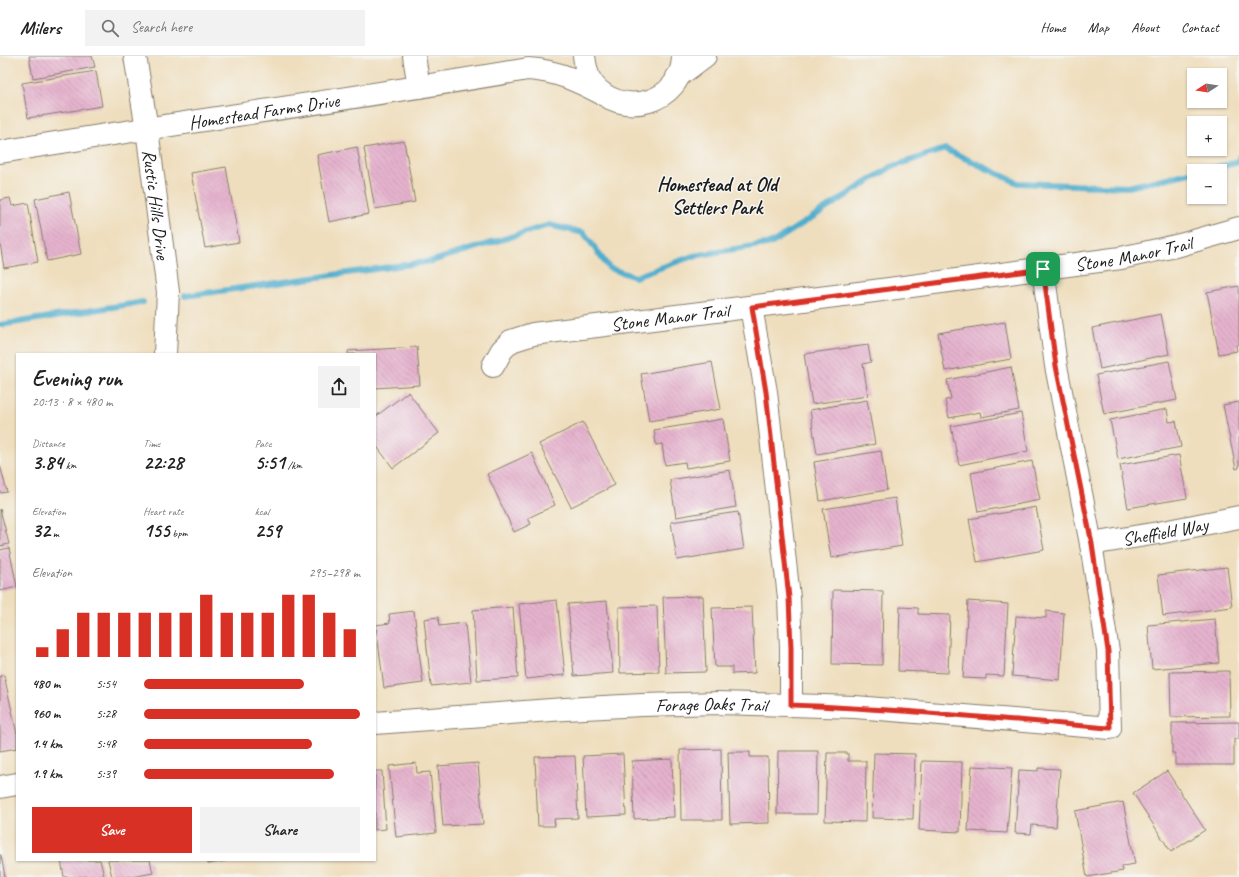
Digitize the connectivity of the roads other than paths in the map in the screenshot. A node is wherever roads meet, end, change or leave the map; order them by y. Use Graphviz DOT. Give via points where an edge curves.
graph roads {
  1 [pos="135,56"];
  2 [pos="414,56"];
  3 [pos="546,56"];
  4 [pos="584,56"];
  5 [pos="683,56"];
  6 [pos="705,56"];
  7 [pos="528,69"];
  8 [pos="678,77"];
  9 [pos="419,88"];
  10 [pos="603,94"];
  11 [pos="147,129"];
  12 [pos="0,152"];
  13 [pos="1239,228"];
  14 [pos="1043,269"];
  15 [pos="752,307"];
  16 [pos="165,353"];
  17 [pos="493,366"];
  18 [pos="1239,517"];
  19 [pos="1092,544"];
  20 [pos="791,705"];
  21 [pos="376,724"];
  22 [pos="16,784"];
  23 [pos="0,787"];
  1 -- 11 [label="street, Rustic Hills Drive"];
  2 -- 9 [label="street"];
  3 -- 7 [label="street, Homestead Farms Drive"];
  4 -- 10 [label="street, Homestead Farms Drive" via="591,82"];
  5 -- 8 [label="street, Homestead Farms Drive"];
  6 -- 8 [label="street, Homestead Farms Drive"];
  7 -- 9 [label="street, Homestead Farms Drive"];
  7 -- 10 [label="street, Homestead Farms Drive" via="559,74"];
  8 -- 10 [label="street, Homestead Farms Drive" via="667,91 647,102 618,102"];
  9 -- 11 [label="street, Homestead Farms Drive"];
  11 -- 12 [label="street, Homestead Farms Drive"];
  11 -- 16 [label="street, Rustic Hills Drive" via="168,292"];
  13 -- 14 [label="street, Stone Manor Trail" via="1121,258"];
  14 -- 15 [label="street, Stone Manor Trail"];
  14 -- 19 [label="street, Forage Oaks Trail" via="1056,366"];
  15 -- 17 [label="street, Stone Manor Trail" via="533,334 510,341"];
  15 -- 20 [label="street" via="766,392 789,598"];
  18 -- 19 [label="street, Sheffield Way"];
  19 -- 20 [label="street, Forage Oaks Trail" via="1108,651 1110,728 855,707"];
  20 -- 21 [label="street, Forage Oaks Trail" via="642,705"];
  22 -- 23 [label="street"];
}
